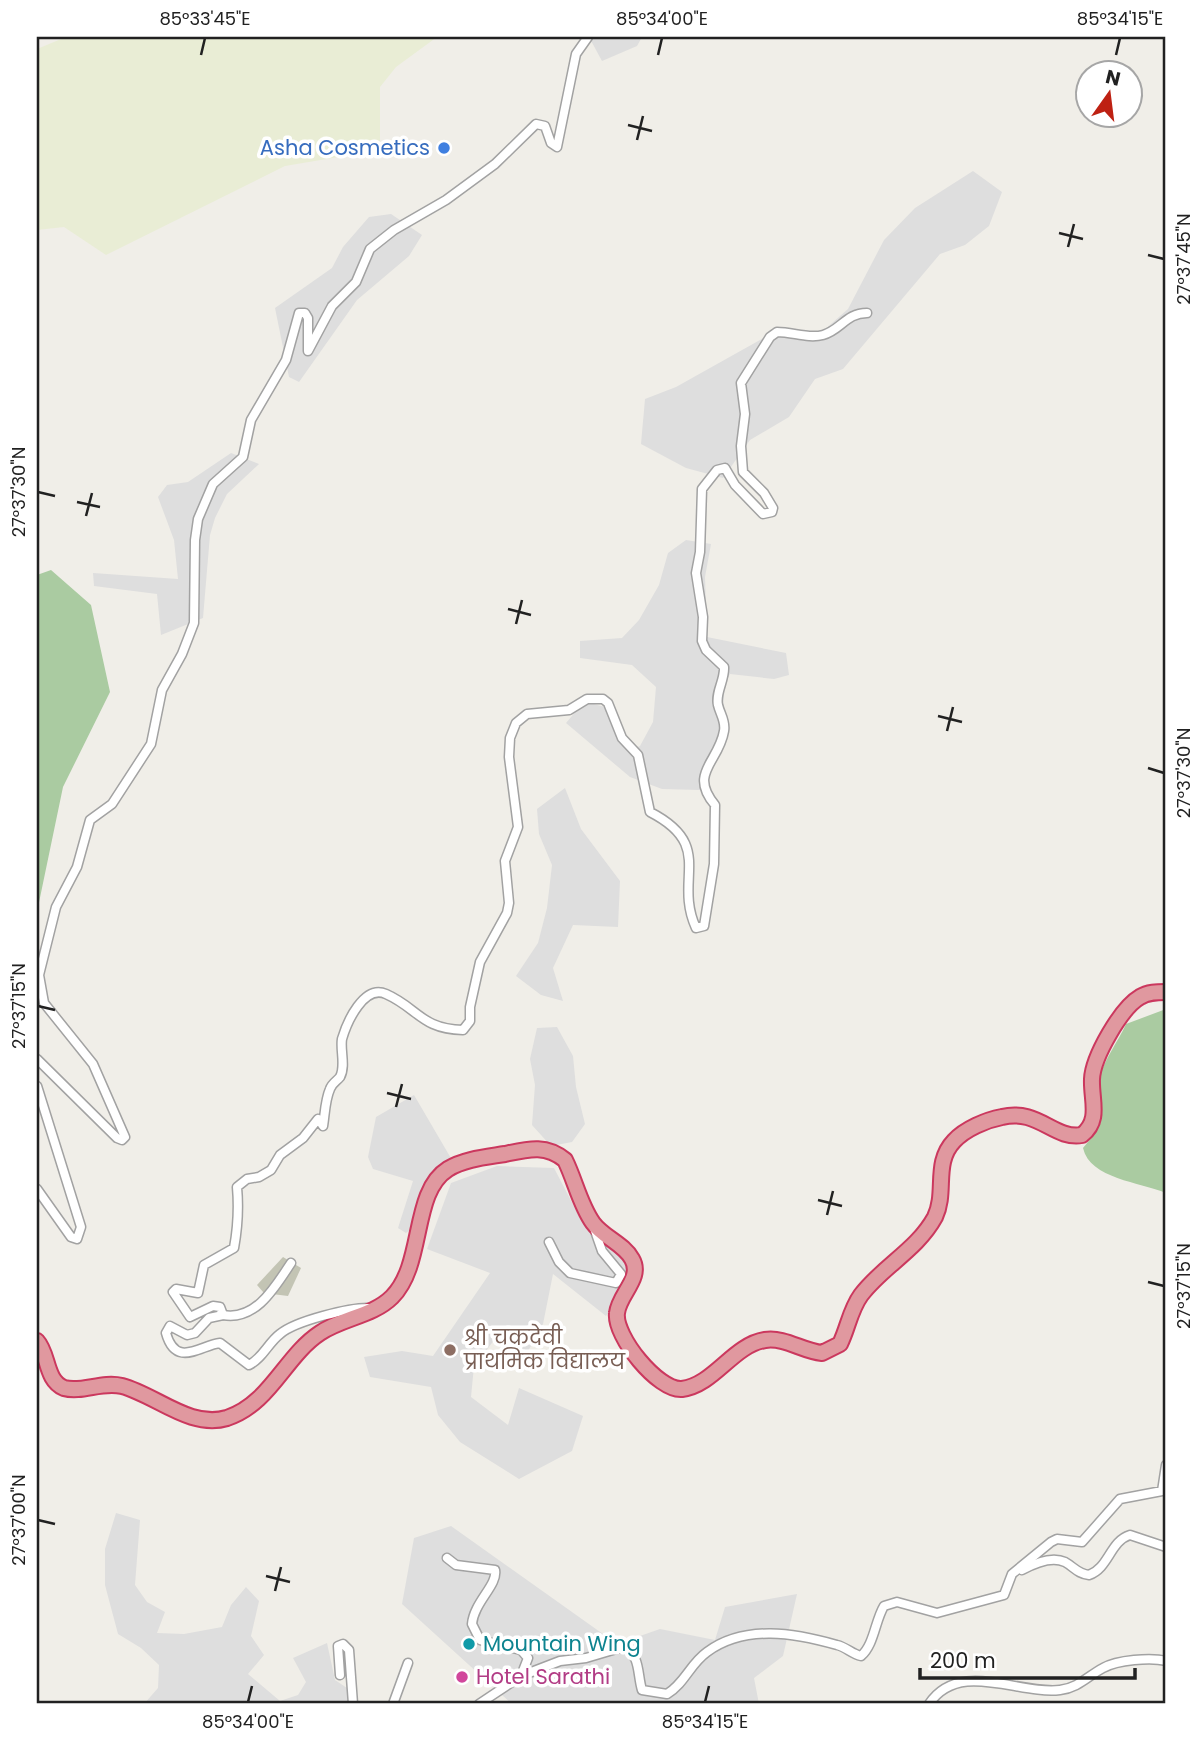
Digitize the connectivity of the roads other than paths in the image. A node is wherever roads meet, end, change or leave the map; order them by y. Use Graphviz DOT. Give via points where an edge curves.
graph roads {
  1 [pos="588,37"];
  2 [pos="867,313"];
  3 [pos="1166,992"];
  4 [pos="37,1059"];
  5 [pos="37,1086"];
  6 [pos="37,1189"];
  7 [pos="594,1225"];
  8 [pos="549,1242"];
  9 [pos="291,1263"];
  10 [pos="376,1308"];
  11 [pos="223,1315"];
  12 [pos="37,1341"];
  13 [pos="1166,1465"];
  14 [pos="1166,1547"];
  15 [pos="447,1558"];
  16 [pos="1009,1587"];
  17 [pos="1166,1661"];
  18 [pos="408,1663"];
  19 [pos="340,1675"];
  20 [pos="521,1676"];
  21 [pos="353,1704"];
  22 [pos="393,1704"];
  23 [pos="479,1704"];
  24 [pos="929,1704"];
  1 -- 4 [label="street" via="576,54 557,147 545,126 536,124 495,164 446,201 381,239 370,249 352,288 332,306 308,351 308,318 299,313 286,360 251,420 243,457 213,484 198,519 194,623 162,690 151,744 112,804 90,820 76,867 56,907 38,975 44,1003 93,1064 125,1136 122,1140"];
  2 -- 11 [label="street" via="852,313 824,335 778,332 770,337 741,383 743,472 764,493 772,512 763,514 725,468 717,470 702,489 696,573 702,641 724,667 718,704 724,731 704,781 704,792 715,805 714,864 704,926 696,929 694,923 685,840 670,822 650,812 638,754 622,737 608,703 587,699 569,710 527,715 516,723 509,757 517,827 505,861 509,903 480,962 470,1021 463,1030 448,1030 424,1022 385,993 365,998 342,1041 341,1071 329,1091 323,1126 318,1119 280,1155 271,1170 247,1178 237,1187 241,1212 234,1248 204,1265 198,1293 173,1292 190,1317 213,1306 220,1307"];
  3 -- 7 [label="highway" via="1138,998 1104,1045 1092,1079 1093,1120 1082,1135 1062,1134 1045,1122 1014,1115 988,1121 954,1141 941,1167 935,1216 908,1252 859,1297 845,1335 832,1349 811,1352 763,1340 689,1387 667,1387 647,1370 618,1325 618,1307 635,1273 632,1257"];
  5 -- 6 [label="street" via="81,1227 77,1239"];
  7 -- 8 [label="street" via="602,1251 621,1275 616,1283 570,1273"];
  7 -- 10 [label="highway" via="565,1160 556,1152 536,1148 455,1166 432,1187 407,1276 391,1298"];
  9 -- 11 [label="street" via="272,1293 257,1305 237,1317"];
  10 -- 11 [label="street" via="357,1307 287,1329 249,1365 220,1343 190,1353 169,1342 166,1332 170,1326 187,1335 209,1318"];
  10 -- 12 [label="highway" via="322,1331 253,1403 222,1419 198,1419 118,1385 64,1388 51,1376"];
  13 -- 16 [label="street" via="1162,1491 1120,1499 1082,1542 1051,1542 1012,1574"];
  14 -- 16 [label="street" via="1130,1535 1118,1542 1096,1573 1083,1574 1053,1560 1022,1570"];
  15 -- 20 [label="street" via="456,1565 495,1570 492,1586 480,1598 472,1624 480,1640 521,1650 528,1658"];
  16 -- 20 [label="street" via="1004,1595 937,1613 897,1602 884,1606 861,1656 840,1645 782,1632 724,1641 697,1659 680,1686 667,1694 642,1690 633,1653 623,1647 560,1661"];
  17 -- 24 [label="street" via="1115,1663 1060,1690 966,1681 948,1688"];
  18 -- 22 [label="street"];
  19 -- 21 [label="street" via="337,1650 343,1644 348,1650"];
  20 -- 23 [label="street"];
}
